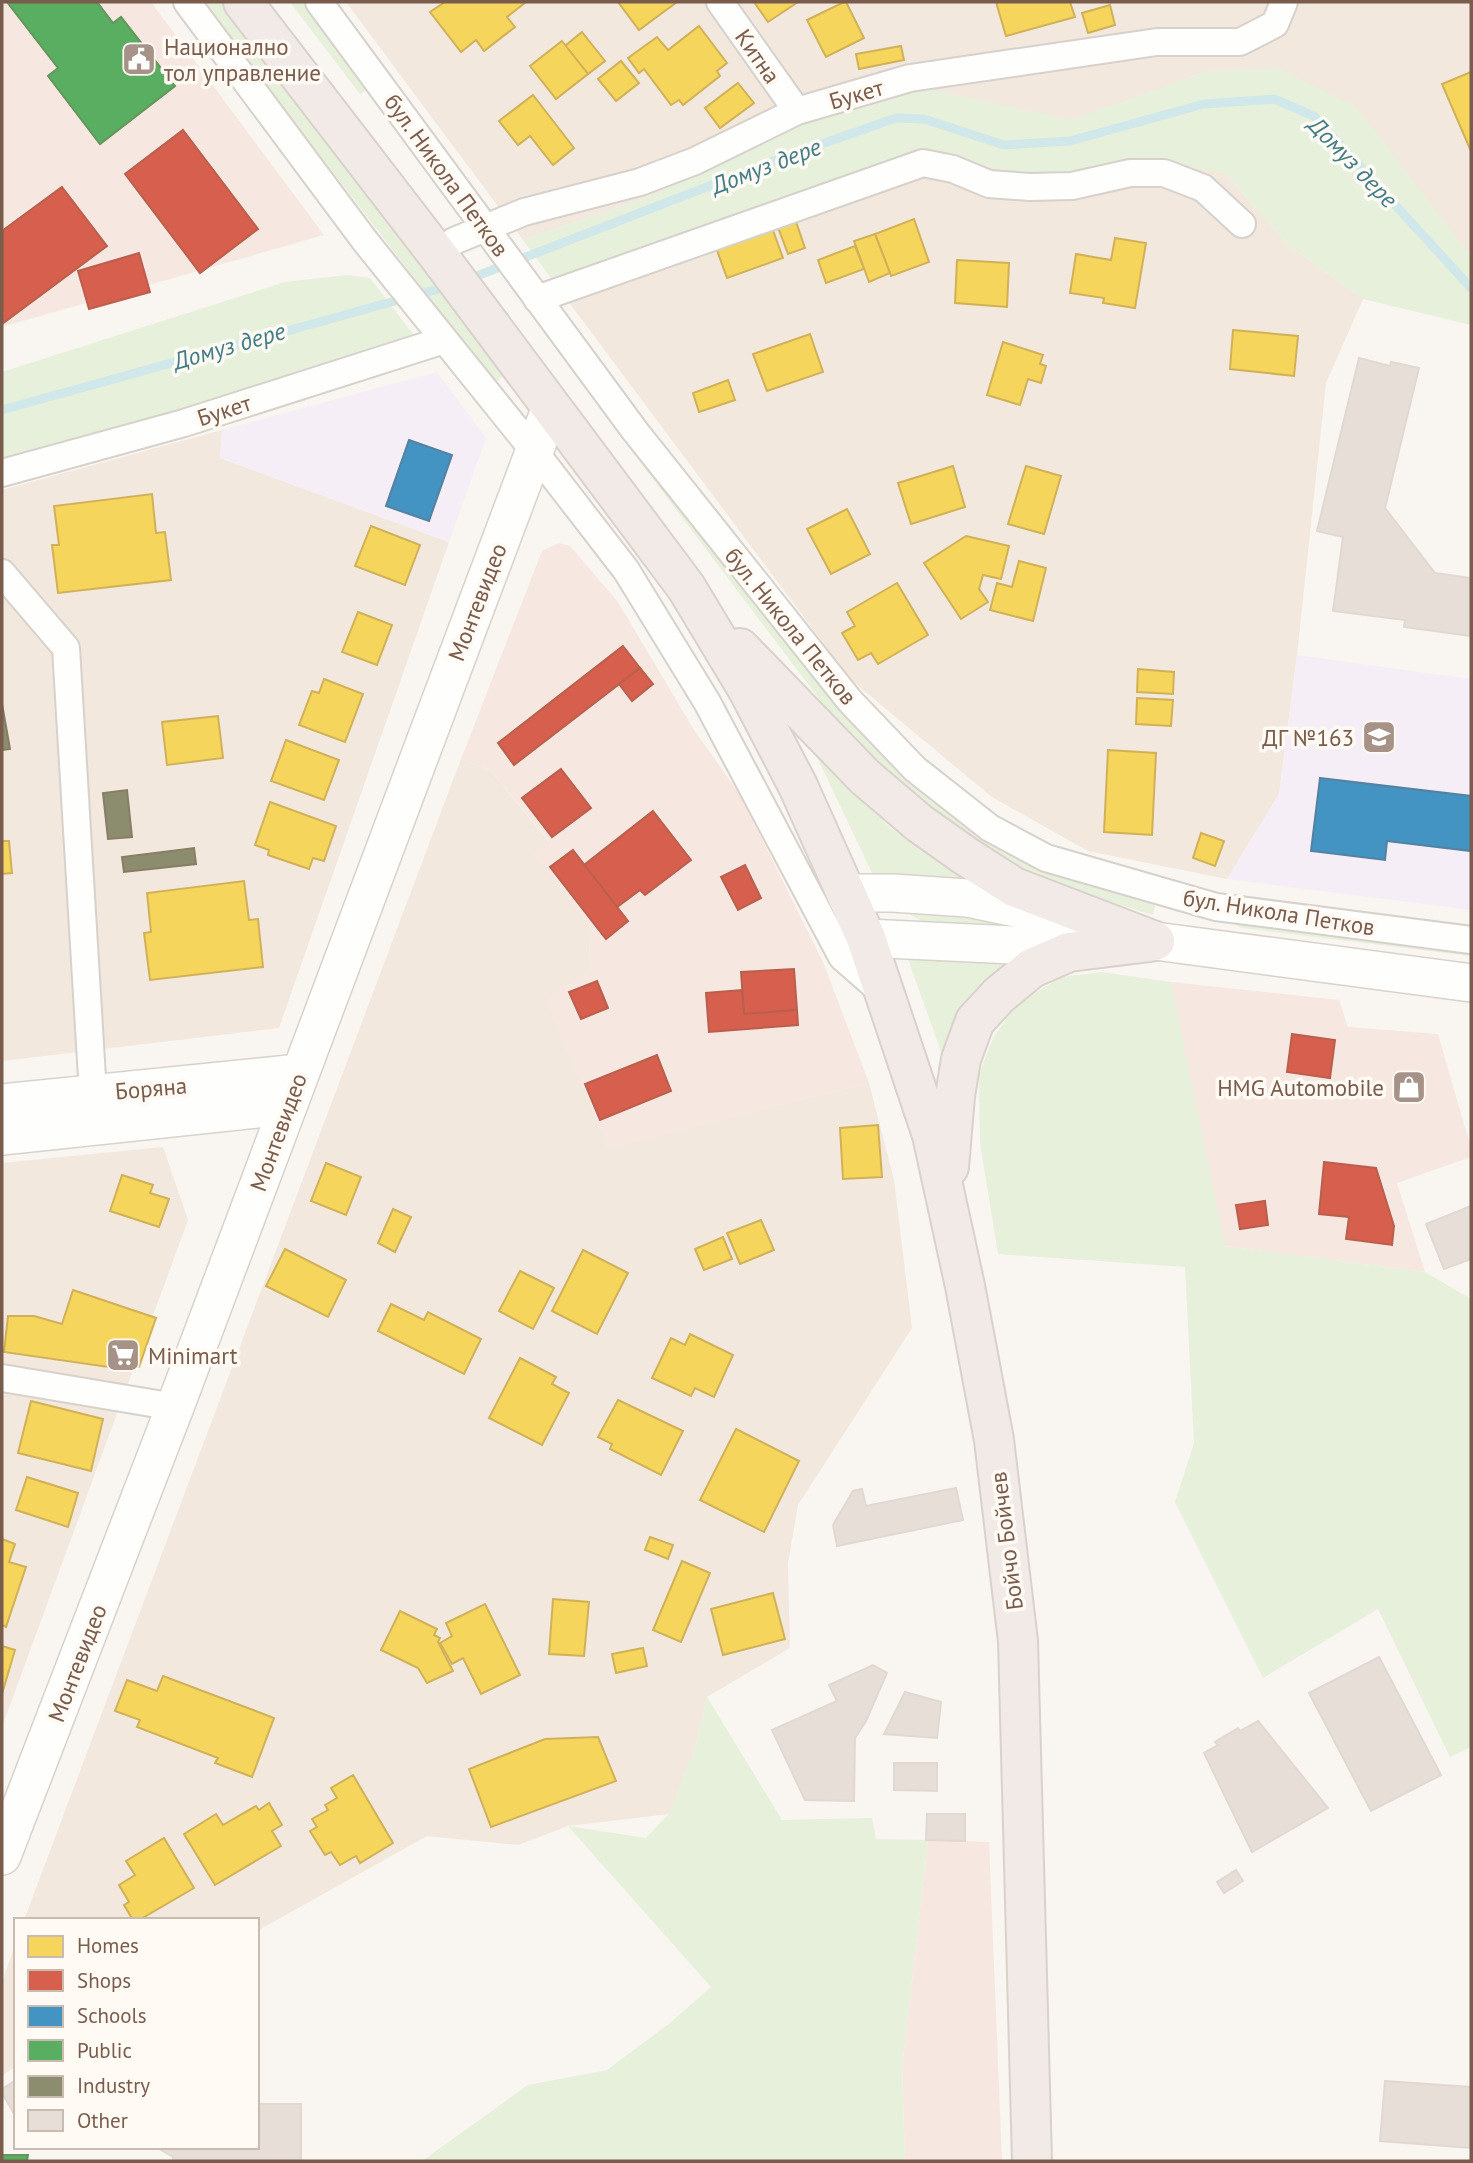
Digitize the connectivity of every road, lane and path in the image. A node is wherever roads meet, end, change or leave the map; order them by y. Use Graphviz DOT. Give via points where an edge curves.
graph roads {
  1 [pos="187,2"];
  2 [pos="243,2"];
  3 [pos="319,2"];
  4 [pos="720,2"];
  5 [pos="1284,2"];
  6 [pos="796,111"];
  7 [pos="1242,224"];
  8 [pos="489,230"];
  9 [pos="437,254"];
  10 [pos="535,296"];
  11 [pos="439,334"];
  12 [pos="551,407"];
  13 [pos="534,451"];
  14 [pos="2,473"];
  15 [pos="2,573"];
  16 [pos="686,586"];
  17 [pos="847,893"];
  18 [pos="866,939"];
  19 [pos="1471,940"];
  20 [pos="1155,941"];
  21 [pos="1471,983"];
  22 [pos="886,996"];
  23 [pos="299,1073"];
  24 [pos="93,1094"];
  25 [pos="2,1103"];
  26 [pos="286,1106"];
  27 [pos="2,1136"];
  28 [pos="946,1197"];
  29 [pos="2,1378"];
  30 [pos="175,1407"];
  31 [pos="2,1856"];
  32 [pos="1032,2161"];
  1 -- 11 [label="street"];
  2 -- 9 [label="highway"];
  3 -- 8 [label="street, бул. Никола Петков"];
  4 -- 6 [label="street, Китна"];
  5 -- 6 [label="street, Букет" via="1275,24 1240,42 1157,42 910,78"];
  6 -- 8 [label="street, Букет" via="695,162 640,182 524,212"];
  7 -- 10 [label="street" via="1203,188 1164,173 1130,173 1072,186 1030,187 989,184 923,163"];
  8 -- 9 [label="street, Букет" via="454,240"];
  8 -- 10 [label="street, бул. Никола Петков"];
  9 -- 12 [label="highway"];
  10 -- 19 [label="street, бул. Никола Петков" via="644,442 850,701 915,769 990,828 1046,858 1216,907"];
  11 -- 13 [label="street"];
  11 -- 14 [label="street, Букет" via="184,423"];
  12 -- 13 [label="street, Монтевидео"];
  12 -- 16 [label="highway"];
  13 -- 22 [label="street" via="626,570 701,691 842,957"];
  13 -- 23 [label="street, Монтевидео"];
  15 -- 24 [label="street" via="66,648"];
  16 -- 17 [label="highway" via="748,690"];
  16 -- 20 [label="highway" via="758,669 865,777 919,823 1014,887"];
  17 -- 18 [label="highway"];
  17 -- 20 [label="street, бул. Никола Петков" via="967,898"];
  18 -- 20 [label="street, бул. Никола Петков" via="1013,945"];
  18 -- 22 [label="highway, Бойчо Бойчев"];
  20 -- 21 [label="street, бул. Никола Петков"];
  20 -- 28 [label="highway" via="1069,952 1031,968 975,1021 961,1059"];
  22 -- 28 [label="highway, Бойчо Бойчев" via="932,1135"];
  23 -- 24 [label="street, Боряна"];
  23 -- 26 [label="street, Монтевидео"];
  24 -- 25 [label="street, Боряна"];
  26 -- 27 [label="street, Боряна"];
  26 -- 30 [label="street, Монтевидео"];
  28 -- 32 [label="highway, Бойчо Бойчев" via="994,1440 1018,1641"];
  29 -- 30 [label="street"];
  30 -- 31 [label="street, Монтевидео"];
}
